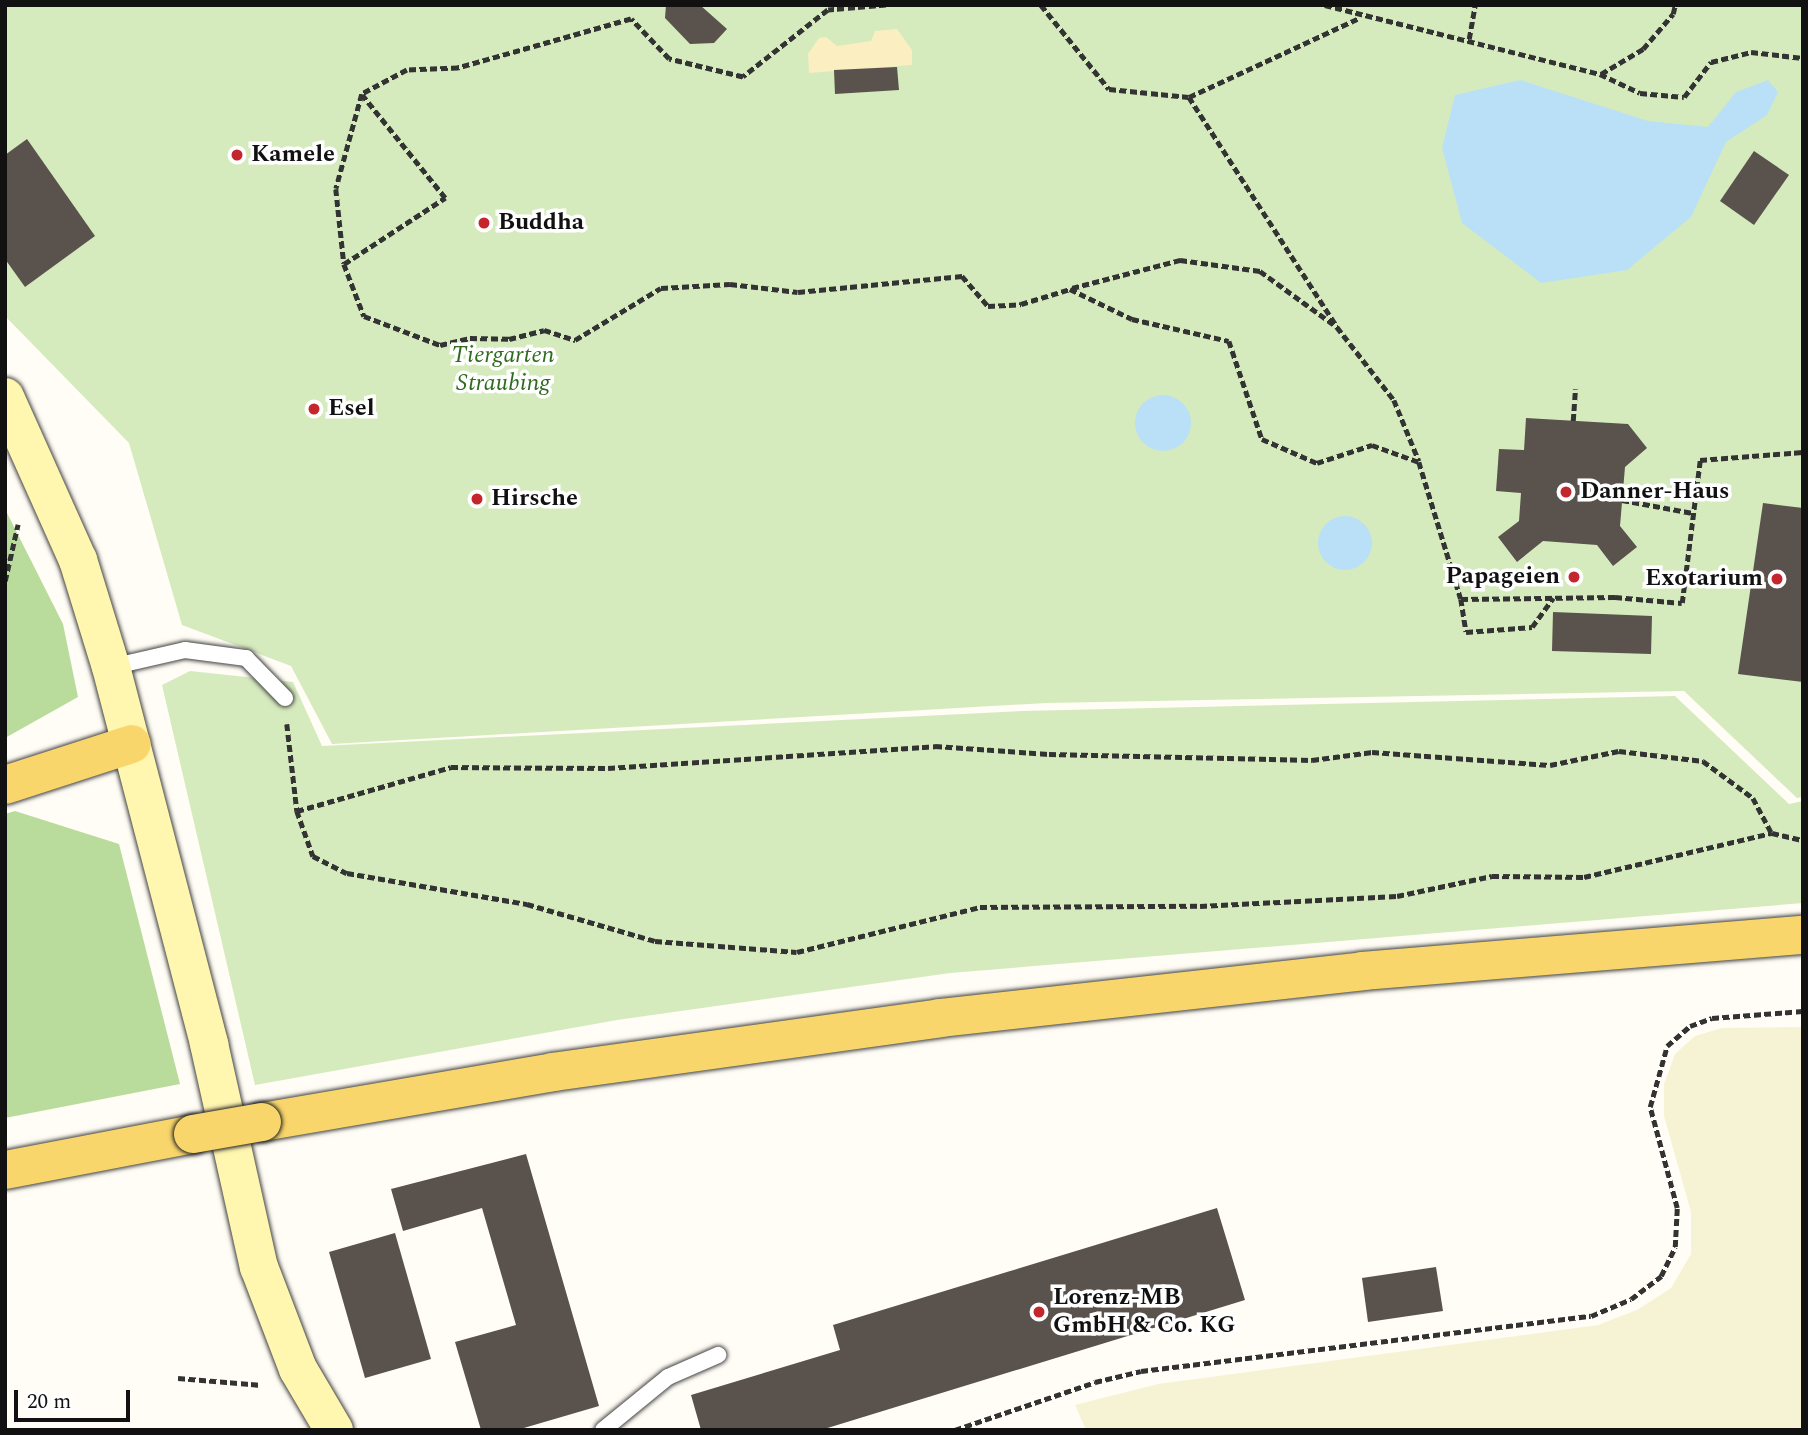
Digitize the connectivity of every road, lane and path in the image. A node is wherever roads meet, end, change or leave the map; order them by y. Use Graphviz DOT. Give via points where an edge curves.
graph roads {
  1 [pos="886,5"];
  2 [pos="1041,5"];
  3 [pos="1325,5"];
  4 [pos="1475,5"];
  5 [pos="1675,5"];
  6 [pos="1360,17"];
  7 [pos="1469,39"];
  8 [pos="1803,58"];
  9 [pos="1600,74"];
  10 [pos="362,94"];
  11 [pos="1189,97"];
  12 [pos="345,264"];
  13 [pos="1070,289"];
  14 [pos="1337,327"];
  15 [pos="1575,389"];
  16 [pos="5,397"];
  17 [pos="1573,421"];
  18 [pos="1803,452"];
  19 [pos="1419,462"];
  20 [pos="1622,500"];
  21 [pos="1693,513"];
  22 [pos="1461,598"];
  23 [pos="1554,598"];
  24 [pos="111,667"];
  25 [pos="285,698"];
  26 [pos="132,744"];
  27 [pos="5,785"];
  28 [pos="297,811"];
  29 [pos="1772,833"];
  30 [pos="1803,840"];
  31 [pos="1803,935"];
  32 [pos="1803,1011"];
  33 [pos="5,1170"];
  34 [pos="718,1355"];
  35 [pos="298,1369"];
  36 [pos="178,1378"];
  37 [pos="334,1430"];
  38 [pos="603,1430"];
  39 [pos="955,1430"];
  1 -- 10 [label="path" via="828,10 743,77 668,59 631,19 458,68 407,70"];
  2 -- 11 [label="path" via="1109,89"];
  3 -- 6 [label="path"];
  4 -- 7 [label="path"];
  5 -- 9 [label="path" via="1674,14 1643,49"];
  6 -- 7 [label="path"];
  6 -- 11 [label="path"];
  7 -- 9 [label="path"];
  8 -- 9 [label="path" via="1751,51 1711,62 1684,97 1640,93"];
  10 -- 12 [label="path" via="336,189"];
  10 -- 12 [label="path" via="445,198"];
  11 -- 14 [label="path"];
  12 -- 13 [label="path" via="364,316 440,345 470,338 509,339 544,330 575,340 661,288 730,284 798,292 962,276 988,306 1021,304"];
  13 -- 14 [label="path" via="1180,260 1246,269 1260,271"];
  13 -- 19 [label="path" via="1132,319 1229,341 1262,439 1317,463 1372,445"];
  14 -- 19 [label="path" via="1394,400"];
  15 -- 17 [label="path"];
  16 -- 24 [label="street" via="78,560"];
  18 -- 21 [label="path" via="1700,460"];
  19 -- 22 [label="path"];
  20 -- 21 [label="path"];
  21 -- 23 [label="path" via="1682,603"];
  22 -- 23 [label="path"];
  22 -- 23 [label="path" via="1466,632 1532,627"];
  24 -- 25 [label="lane" via="184,650 246,658"];
  24 -- 26 [label="street"];
  25 -- 28 [label="path"];
  26 -- 27 [label="main road"];
  26 -- 35 [label="street" via="209,1044 259,1267"];
  28 -- 29 [label="path" via="451,767 608,768 935,746 1049,754 1285,759 1372,752 1550,765 1619,751 1703,761 1753,798"];
  28 -- 29 [label="path" via="313,856 346,873 527,904 655,941 797,952 979,907 1200,906 1396,896 1492,876 1584,877"];
  29 -- 30 [label="path"];
  31 -- 33 [label="main road, bridge" via="1363,971 744,1042"];
  32 -- 39 [label="path" via="1712,1018 1690,1027 1667,1046 1650,1107 1677,1208 1675,1247 1661,1276 1631,1299 1591,1316 1141,1371"];
  34 -- 38 [label="lane" via="668,1377"];
  35 -- 36 [label="path" via="262,1385"];
  35 -- 37 [label="street"];
}
